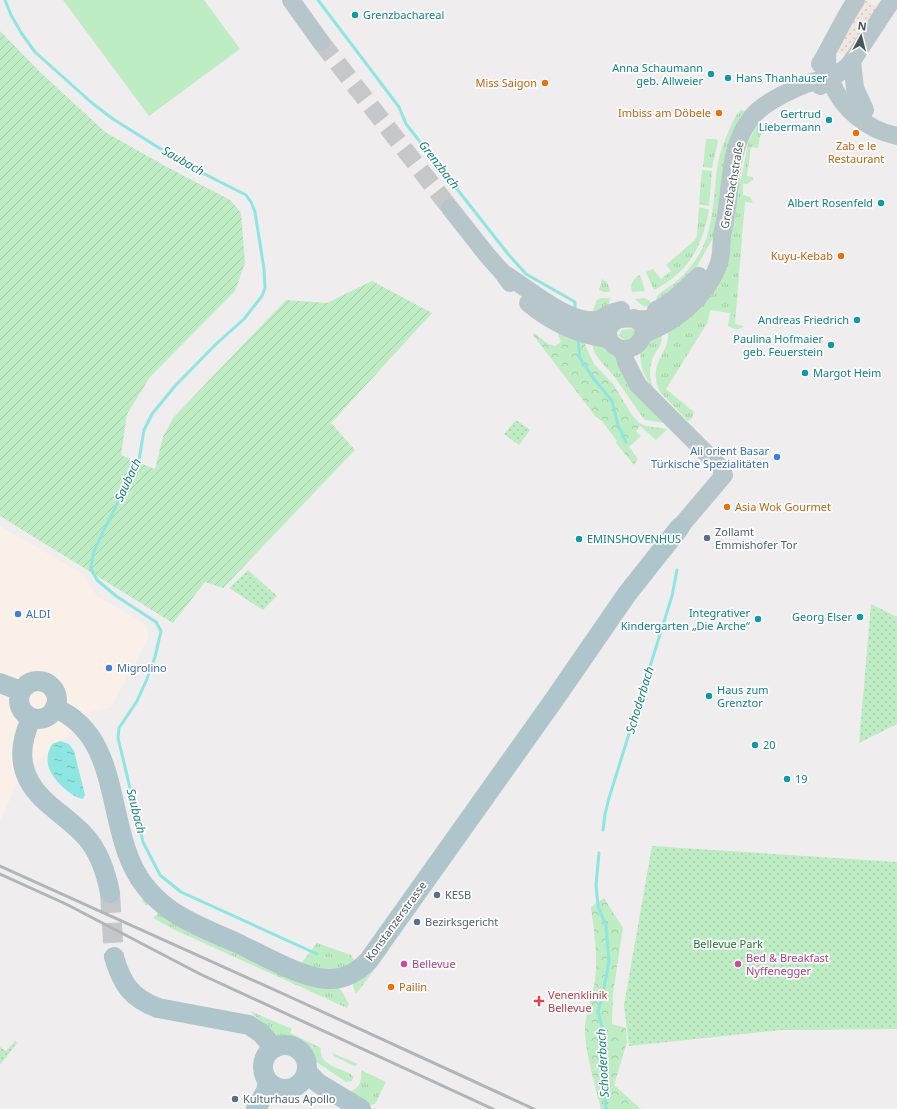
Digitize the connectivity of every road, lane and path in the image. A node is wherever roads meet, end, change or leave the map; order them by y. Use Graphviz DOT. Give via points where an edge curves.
graph roads {
  1 [pos="291,0"];
  2 [pos="856,0"];
  3 [pos="892,0"];
  4 [pos="321,42"];
  5 [pos="826,54"];
  6 [pos="852,61"];
  7 [pos="830,80"];
  8 [pos="805,84"];
  9 [pos="773,100"];
  10 [pos="840,100"];
  11 [pos="865,110"];
  12 [pos="895,129"];
  13 [pos="450,208"];
  14 [pos="722,235"];
  15 [pos="503,273"];
  16 [pos="633,313"];
  17 [pos="614,317"];
  18 [pos="608,339"];
  19 [pos="634,343"];
  20 [pos="680,527"];
  21 [pos="0,683"];
  22 [pos="21,691"];
  23 [pos="55,708"];
  24 [pos="31,719"];
  25 [pos="110,893"];
  26 [pos="114,957"];
  27 [pos="274,1048"];
  28 [pos="307,1072"];
  29 [pos="281,1087"];
  30 [pos="357,1107"];
  31 [pos="256,1109"];
  32 [pos="266,1109"];
  1 -- 4 [label="main road"];
  2 -- 5 [label="main road"];
  3 -- 6 [label="main road"];
  5 -- 7 [label="main road"];
  5 -- 8 [label="main road"];
  6 -- 7 [label="main road"];
  6 -- 11 [label="main road" via="855,88"];
  7 -- 8 [label="main road"];
  7 -- 9 [label="main road" via="817,87"];
  7 -- 10 [label="main road"];
  7 -- 11 [label="main road" via="840,85 852,101"];
  8 -- 9 [label="main road"];
  9 -- 10 [label="main road" via="813,95 832,96"];
  9 -- 14 [label="main road, Grenzbachstraße" via="756,112 739,139"];
  10 -- 12 [label="main road" via="865,123 886,134"];
  11 -- 12 [label="main road"];
  13 -- 15 [label="main road"];
  14 -- 16 [label="main road, Grenzbachstraße" via="693,290 671,309 649,319"];
  14 -- 19 [label="main road, Grenzbachstraße" via="718,266 695,301 680,315"];
  15 -- 17 [label="main road" via="545,302 570,315 596,320"];
  15 -- 18 [label="main road" via="515,292 541,314 573,331"];
  16 -- 17 [label="main road, Grenzbachstraße" via="624,318"];
  16 -- 19 [label="main road" via="643,325"];
  17 -- 18 [label="main road" via="608,330"];
  18 -- 19 [label="main road" via="616,347"];
  19 -- 20 [label="main road" via="626,362 635,381 720,467 724,475"];
  20 -- 23 [label="main road, Konstanzerstrasse" via="627,594 369,960 358,970 343,977 320,978 294,970 196,924 164,905 145,886 130,862 104,764 95,742 80,724"];
  21 -- 22 [label="main road"];
  22 -- 23 [label="main road" via="24,686 35,681 48,684 56,694"];
  22 -- 24 [label="main road" via="18,698 21,710"];
  23 -- 24 [label="main road" via="48,717"];
  24 -- 25 [label="main road" via="22,747 26,773 33,788 42,798 86,837 102,862"];
  26 -- 27 [label="main road" via="125,984 135,996 146,1003 158,1008 249,1025 261,1033"];
  27 -- 28 [label="main road" via="286,1045 299,1049 306,1060"];
  27 -- 29 [label="main road" via="265,1057 264,1073"];
  28 -- 29 [label="main road" via="299,1085"];
  28 -- 30 [label="main road" via="318,1083"];
  29 -- 30 [label="main road"];
  29 -- 31 [label="main road" via="266,1091"];
  29 -- 32 [label="main road"];
}
